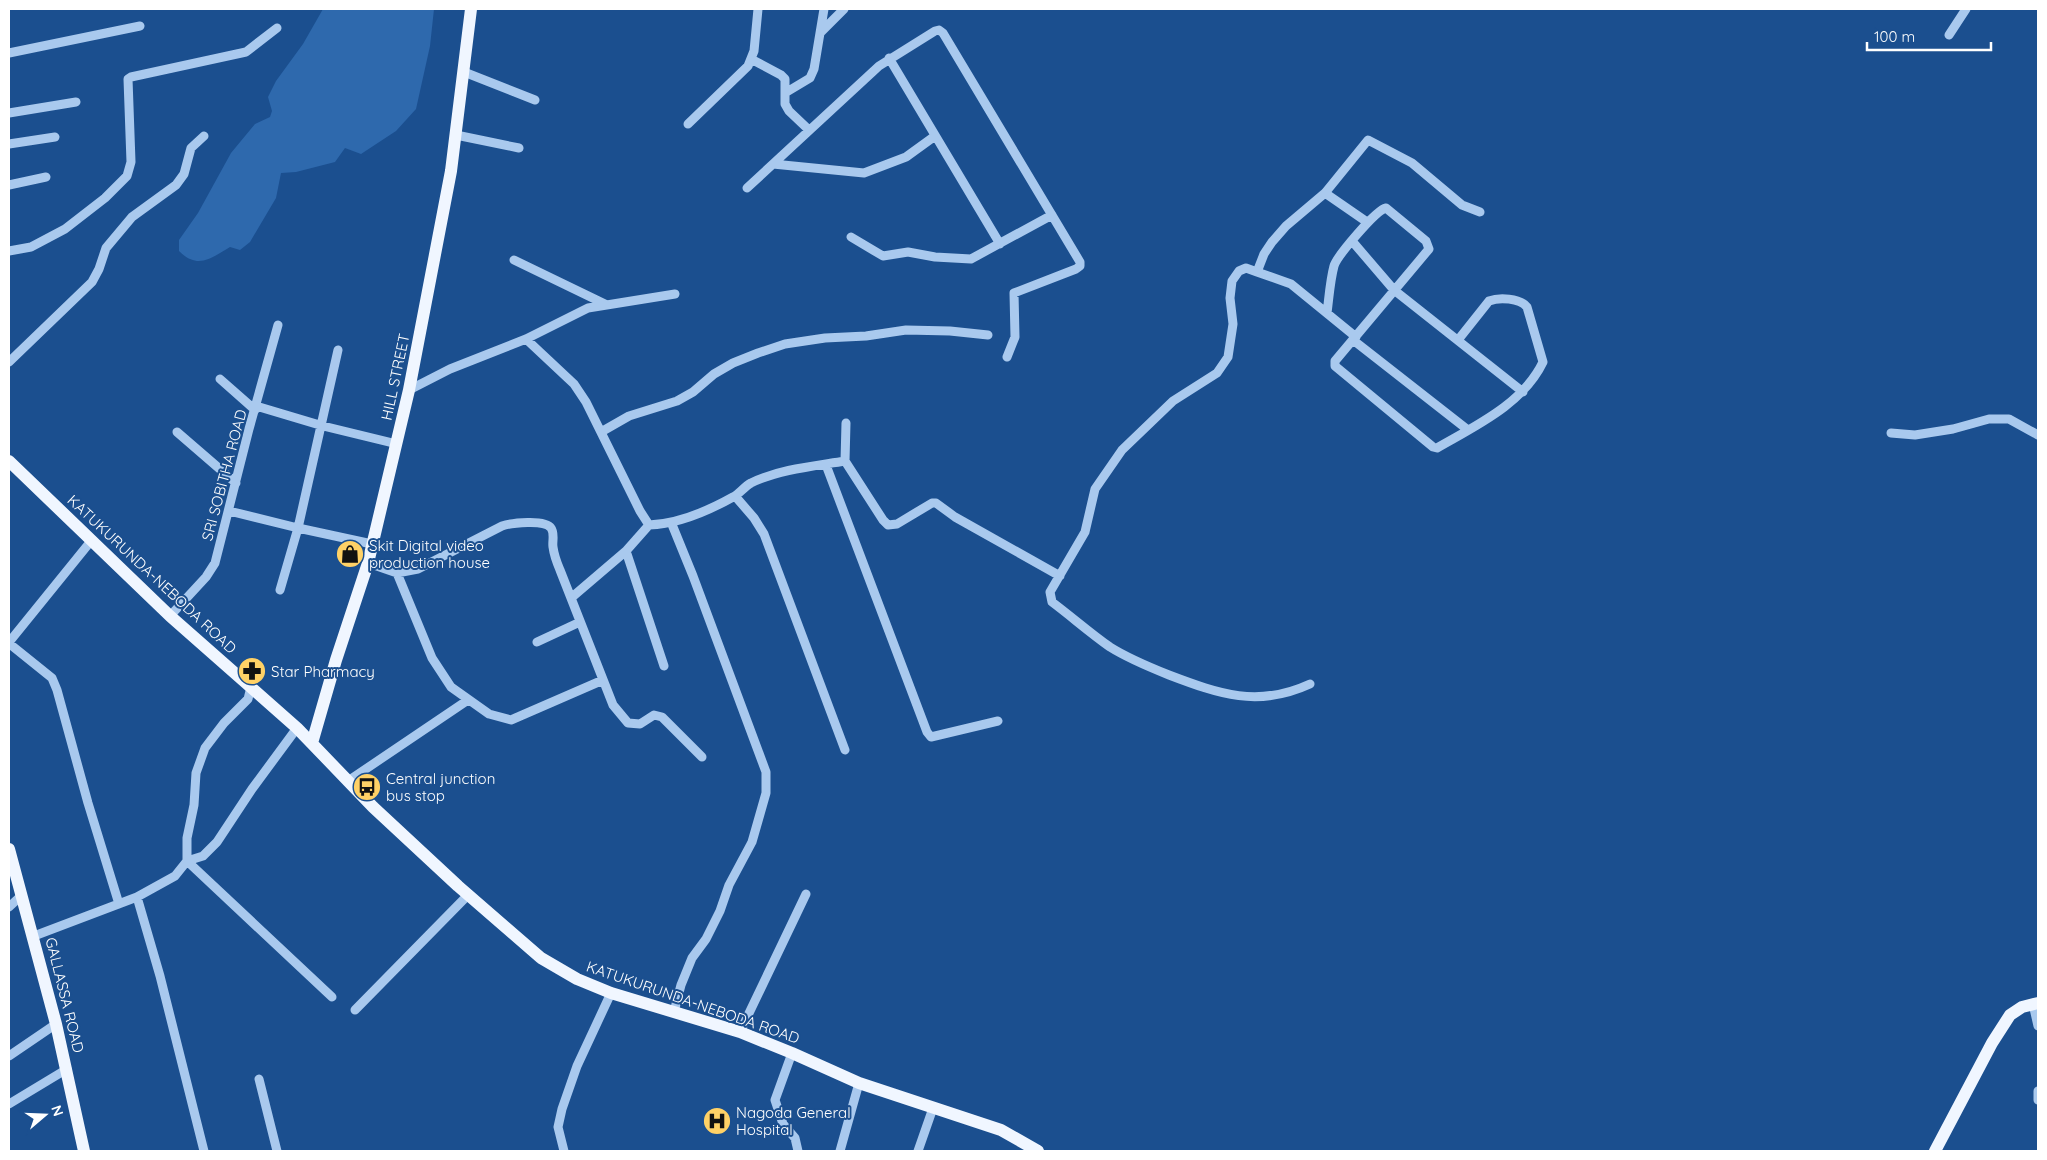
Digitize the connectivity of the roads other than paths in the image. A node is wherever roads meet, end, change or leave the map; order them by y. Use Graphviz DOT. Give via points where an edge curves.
graph roads {
  1 [pos="471,9"];
  2 [pos="758,9"];
  3 [pos="824,9"];
  4 [pos="844,9"];
  5 [pos="1966,9"];
  6 [pos="140,26"];
  7 [pos="277,28"];
  8 [pos="821,32"];
  9 [pos="1949,35"];
  10 [pos="9,53"];
  11 [pos="889,58"];
  12 [pos="751,59"];
  13 [pos="464,72"];
  14 [pos="785,93"];
  15 [pos="535,100"];
  16 [pos="76,102"];
  17 [pos="9,113"];
  18 [pos="688,124"];
  19 [pos="809,130"];
  20 [pos="456,135"];
  21 [pos="204,136"];
  22 [pos="935,136"];
  23 [pos="56,137"];
  24 [pos="9,144"];
  25 [pos="519,148"];
  26 [pos="774,164"];
  27 [pos="46,177"];
  28 [pos="9,185"];
  29 [pos="747,188"];
  30 [pos="1326,193"];
  31 [pos="1480,212"];
  32 [pos="1052,215"];
  33 [pos="1367,222"];
  34 [pos="852,237"];
  35 [pos="1352,241"];
  36 [pos="1000,244"];
  37 [pos="9,251"];
  38 [pos="514,260"];
  39 [pos="1256,272"];
  40 [pos="1394,290"];
  41 [pos="675,294"];
  42 [pos="606,304"];
  43 [pos="1327,313"];
  44 [pos="278,325"];
  45 [pos="988,335"];
  46 [pos="1354,338"];
  47 [pos="526,339"];
  48 [pos="1458,340"];
  49 [pos="338,350"];
  50 [pos="1007,357"];
  51 [pos="9,362"];
  52 [pos="220,379"];
  53 [pos="409,390"];
  54 [pos="1523,392"];
  55 [pos="256,408"];
  56 [pos="846,423"];
  57 [pos="322,426"];
  58 [pos="1468,430"];
  59 [pos="177,432"];
  60 [pos="601,432"];
  61 [pos="1891,433"];
  62 [pos="2038,435"];
  63 [pos="397,444"];
  64 [pos="9,461"];
  65 [pos="846,461"];
  66 [pos="826,465"];
  67 [pos="236,483"];
  68 [pos="735,496"];
  69 [pos="229,511"];
  70 [pos="672,522"];
  71 [pos="649,525"];
  72 [pos="298,528"];
  73 [pos="92,541"];
  74 [pos="372,544"];
  75 [pos="626,551"];
  76 [pos="368,563"];
  77 [pos="397,573"];
  78 [pos="1060,576"];
  79 [pos="280,590"];
  80 [pos="571,598"];
  81 [pos="170,616"];
  82 [pos="580,622"];
  83 [pos="537,642"];
  84 [pos="664,666"];
  85 [pos="603,680"];
  86 [pos="1310,684"];
  87 [pos="251,687"];
  88 [pos="468,700"];
  89 [pos="998,721"];
  90 [pos="297,728"];
  91 [pos="312,742"];
  92 [pos="845,750"];
  93 [pos="702,757"];
  94 [pos="348,782"];
  95 [pos="9,849"];
  96 [pos="187,861"];
  97 [pos="806,894"];
  98 [pos="22,895"];
  99 [pos="468,895"];
  100 [pos="137,897"];
  101 [pos="118,904"];
  102 [pos="9,908"];
  103 [pos="34,936"];
  104 [pos="611,992"];
  105 [pos="332,997"];
  106 [pos="2036,1004"];
  107 [pos="355,1010"];
  108 [pos="674,1012"];
  109 [pos="56,1024"];
  110 [pos="2038,1026"];
  111 [pos="740,1032"];
  112 [pos="792,1053"];
  113 [pos="9,1056"];
  114 [pos="67,1069"];
  115 [pos="259,1079"];
  116 [pos="859,1083"];
  117 [pos="2038,1091"];
  118 [pos="2038,1100"];
  119 [pos="9,1104"];
  120 [pos="933,1108"];
  121 [pos="84,1151"];
  122 [pos="204,1151"];
  123 [pos="278,1151"];
  124 [pos="564,1151"];
  125 [pos="798,1151"];
  126 [pos="840,1151"];
  127 [pos="918,1151"];
  128 [pos="1038,1151"];
  129 [pos="1934,1151"];
  1 -- 13 [label="main road, HILL STREET"];
  2 -- 12 [label="street"];
  3 -- 8 [label="street"];
  4 -- 8 [label="street"];
  5 -- 9 [label="street"];
  6 -- 10 [label="street"];
  7 -- 37 [label="street" via="246,52 128,79 131,162 127,176 65,229 31,246"];
  8 -- 14 [label="street" via="810,78"];
  11 -- 19 [label="street"];
  11 -- 22 [label="street"];
  11 -- 32 [label="street" via="935,31 943,33"];
  12 -- 14 [label="street" via="782,75 786,83"];
  12 -- 18 [label="street" via="748,66"];
  13 -- 15 [label="street"];
  13 -- 20 [label="main road, HILL STREET"];
  14 -- 19 [label="street" via="784,104"];
  16 -- 17 [label="street"];
  19 -- 26 [label="street"];
  20 -- 25 [label="street"];
  20 -- 53 [label="main road, HILL STREET"];
  21 -- 51 [label="street" via="191,148 184,174 176,185 132,217 106,248 92,282"];
  22 -- 26 [label="street" via="906,157 864,173"];
  22 -- 36 [label="street"];
  23 -- 24 [label="street"];
  26 -- 29 [label="street"];
  27 -- 28 [label="street"];
  30 -- 31 [label="street" via="1368,140 1412,163 1462,205"];
  30 -- 33 [label="street"];
  30 -- 39 [label="street" via="1286,226 1264,254"];
  32 -- 36 [label="street"];
  32 -- 50 [label="street" via="1080,266 1014,292 1015,337"];
  33 -- 35 [label="street"];
  33 -- 40 [label="street" via="1386,208 1428,244 1429,249"];
  34 -- 36 [label="street" via="883,256 908,252 971,259"];
  35 -- 40 [label="street"];
  35 -- 43 [label="street" via="1334,265"];
  38 -- 42 [label="street"];
  39 -- 43 [label="street" via="1291,284"];
  39 -- 78 [label="street" via="1246,268 1238,271 1232,282 1228,357 1217,373 1173,401 1122,450 1095,489 1085,532"];
  40 -- 46 [label="street"];
  40 -- 48 [label="street"];
  41 -- 42 [label="street"];
  42 -- 47 [label="street" via="580,312"];
  43 -- 46 [label="street"];
  44 -- 55 [label="street, SRI SOBITHA ROAD"];
  45 -- 60 [label="street" via="906,330 785,344 734,363 678,401 629,416"];
  46 -- 58 [label="street"];
  46 -- 58 [label="street" via="1335,361 1337,369 1433,447 1437,448"];
  47 -- 53 [label="street" via="450,369"];
  47 -- 60 [label="street" via="574,384"];
  48 -- 54 [label="street"];
  48 -- 54 [label="street" via="1489,300 1496,298 1525,303 1543,362"];
  49 -- 57 [label="street"];
  52 -- 55 [label="street"];
  53 -- 63 [label="main road, HILL STREET"];
  54 -- 58 [label="street"];
  55 -- 57 [label="street"];
  55 -- 67 [label="street, SRI SOBITHA ROAD"];
  56 -- 65 [label="street"];
  57 -- 63 [label="street"];
  57 -- 72 [label="street"];
  59 -- 67 [label="street"];
  60 -- 71 [label="street"];
  61 -- 62 [label="street" via="1915,435 1953,429 1989,418 2009,419"];
  63 -- 74 [label="main road, HILL STREET"];
  64 -- 73 [label="main road, KATUKURUNDA-NEBODA ROAD"];
  65 -- 66 [label="street"];
  65 -- 78 [label="street" via="888,525 897,524 936,503"];
  66 -- 68 [label="street" via="762,479"];
  66 -- 89 [label="street" via="927,732 931,737"];
  67 -- 69 [label="street, SRI SOBITHA ROAD"];
  68 -- 70 [label="street"];
  68 -- 92 [label="street" via="764,534"];
  69 -- 72 [label="street"];
  69 -- 81 [label="street, SRI SOBITHA ROAD" via="215,563"];
  70 -- 71 [label="street"];
  70 -- 108 [label="street" via="766,772 766,793 752,842 706,939 692,958"];
  71 -- 75 [label="street"];
  72 -- 74 [label="street"];
  72 -- 79 [label="street"];
  73 -- 81 [label="main road, KATUKURUNDA-NEBODA ROAD"];
  73 -- 101 [label="street" via="10,641 52,678 57,690"];
  74 -- 76 [label="main road, HILL STREET"];
  75 -- 80 [label="street"];
  75 -- 84 [label="street"];
  76 -- 77 [label="street"];
  76 -- 91 [label="main road, HILL STREET"];
  77 -- 80 [label="street" via="418,569 502,526 512,523 544,524 553,530 553,549"];
  77 -- 88 [label="street" via="432,658 451,687"];
  78 -- 86 [label="street" via="1050,592 1052,602 1110,647 1142,664 1238,697 1267,696"];
  80 -- 82 [label="street"];
  81 -- 87 [label="main road, KATUKURUNDA-NEBODA ROAD"];
  82 -- 83 [label="street"];
  82 -- 85 [label="street"];
  85 -- 88 [label="street" via="511,720 489,714"];
  85 -- 93 [label="street" via="613,705 628,723 640,724 654,715 662,717"];
  87 -- 90 [label="main road, KATUKURUNDA-NEBODA ROAD"];
  87 -- 96 [label="street" via="248,698 204,748 196,773"];
  88 -- 94 [label="street"];
  90 -- 91 [label="main road, KATUKURUNDA-NEBODA ROAD"];
  90 -- 96 [label="street" via="217,842 202,856"];
  91 -- 94 [label="main road, KATUKURUNDA-NEBODA ROAD"];
  94 -- 99 [label="main road, KATUKURUNDA-NEBODA ROAD"];
  95 -- 98 [label="main road, GALLASSA ROAD"];
  96 -- 100 [label="street" via="175,876"];
  96 -- 105 [label="street"];
  97 -- 111 [label="street"];
  98 -- 102 [label="street"];
  98 -- 103 [label="main road, GALLASSA ROAD"];
  99 -- 104 [label="main road, KATUKURUNDA-NEBODA ROAD" via="541,958 577,979"];
  99 -- 107 [label="street"];
  100 -- 101 [label="street"];
  100 -- 122 [label="street"];
  101 -- 103 [label="street"];
  103 -- 109 [label="main road, GALLASSA ROAD"];
  104 -- 108 [label="main road, KATUKURUNDA-NEBODA ROAD"];
  104 -- 124 [label="street" via="577,1066 562,1109 558,1127"];
  106 -- 110 [label="street"];
  106 -- 129 [label="main road" via="2022,1007 2010,1015 1992,1042"];
  108 -- 111 [label="main road, KATUKURUNDA-NEBODA ROAD"];
  109 -- 113 [label="street"];
  109 -- 114 [label="main road, GALLASSA ROAD"];
  111 -- 112 [label="main road, KATUKURUNDA-NEBODA ROAD"];
  112 -- 116 [label="main road, KATUKURUNDA-NEBODA ROAD"];
  112 -- 125 [label="street" via="775,1100 783,1124 795,1138"];
  114 -- 119 [label="street"];
  114 -- 121 [label="main road, GALLASSA ROAD"];
  115 -- 123 [label="street"];
  116 -- 120 [label="main road, KATUKURUNDA-NEBODA ROAD"];
  116 -- 126 [label="street"];
  117 -- 118 [label="street"];
  120 -- 127 [label="street"];
  120 -- 128 [label="main road, KATUKURUNDA-NEBODA ROAD" via="1001,1130"];
}
